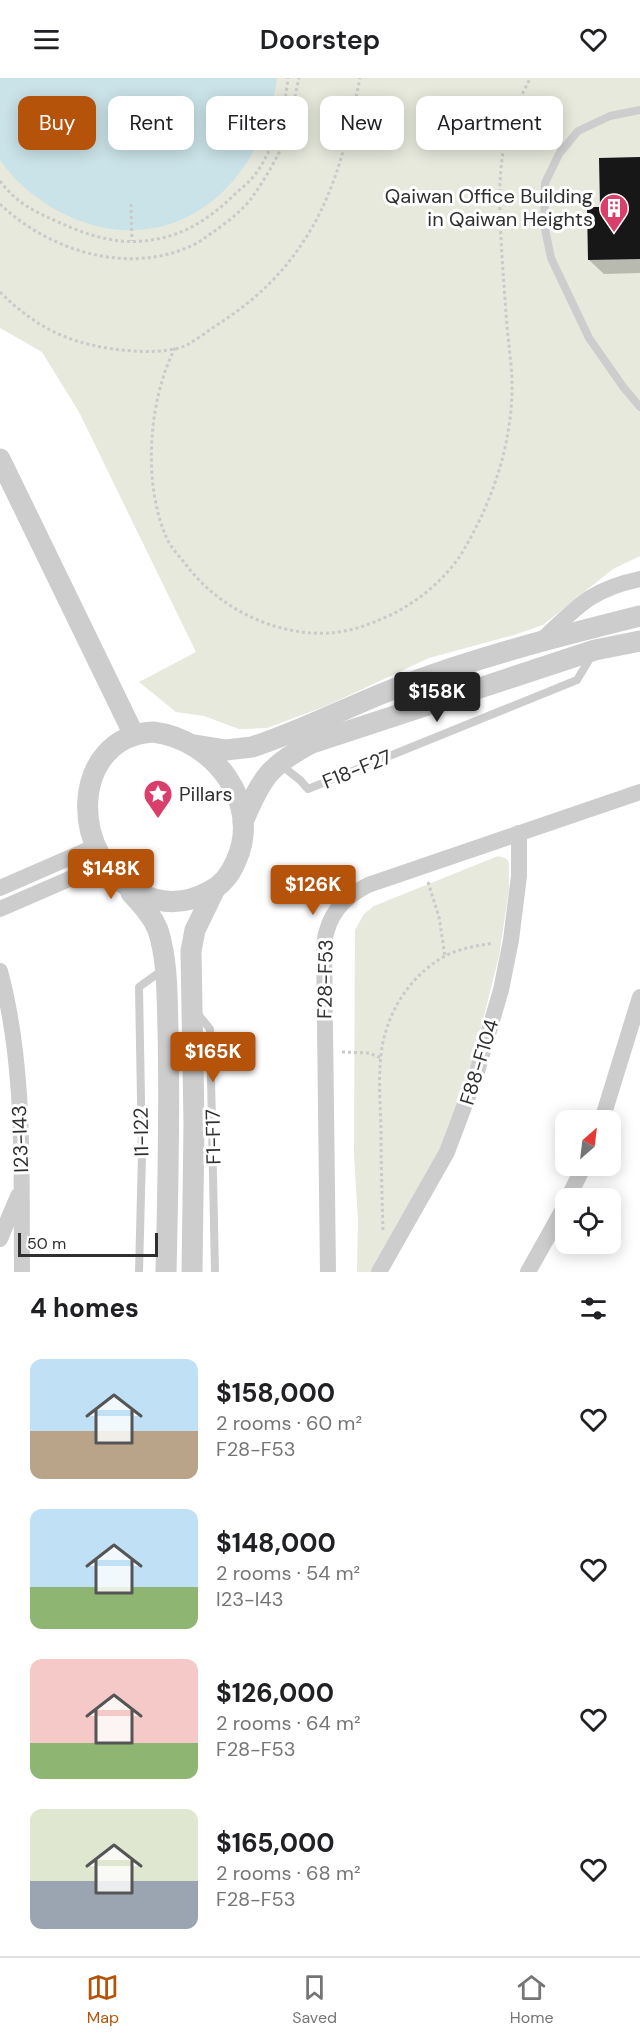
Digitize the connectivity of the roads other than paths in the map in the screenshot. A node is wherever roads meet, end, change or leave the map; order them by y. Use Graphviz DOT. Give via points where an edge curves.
graph roads {
  1 [pos="640,110"];
  2 [pos="640,407"];
  3 [pos="0,459"];
  4 [pos="640,579"];
  5 [pos="640,616"];
  6 [pos="542,640"];
  7 [pos="640,642"];
  8 [pos="596,650"];
  9 [pos="134,735"];
  10 [pos="194,745"];
  11 [pos="278,763"];
  12 [pos="640,792"];
  13 [pos="243,822"];
  14 [pos="519,833"];
  15 [pos="99,855"];
  16 [pos="122,884"];
  17 [pos="0,888"];
  18 [pos="215,889"];
  19 [pos="0,909"];
  20 [pos="164,969"];
  21 [pos="0,971"];
  22 [pos="640,997"];
  23 [pos="191,1011"];
  24 [pos="605,1110"];
  25 [pos="21,1187"];
  26 [pos="555,1224"];
  27 [pos="0,1239"];
  28 [pos="381,1268"];
  29 [pos="22,1272"];
  30 [pos="139,1272"];
  31 [pos="166,1272"];
  32 [pos="192,1272"];
  33 [pos="216,1272"];
  34 [pos="328,1272"];
  35 [pos="528,1272"];
  1 -- 2 [label="lane" via="610,116 578,131 559,154 545,183 544,224 550,258 589,338"];
  3 -- 9 [label="street"];
  4 -- 6 [label="street" via="597,592"];
  5 -- 6 [label="street"];
  6 -- 10 [label="street" via="402,686 252,747 226,750"];
  7 -- 8 [label="street"];
  8 -- 11 [label="street" via="312,743"];
  8 -- 11 [label="lane, F18-F27" via="577,680 308,789"];
  9 -- 10 [label="street" via="166,734"];
  9 -- 15 [label="street" via="111,750 97,769 89,792 87,819"];
  10 -- 13 [label="street" via="224,772 239,800"];
  11 -- 13 [label="street" via="255,794"];
  12 -- 14 [label="street, F28-F53"];
  13 -- 18 [label="street" via="244,835 232,870"];
  14 -- 28 [label="street, F88-F104" via="519,876 511,940 489,1034 462,1117 437,1171"];
  14 -- 34 [label="street, F28-F53" via="369,885 353,893 331,918 324,944"];
  15 -- 16 [label="street"];
  15 -- 17 [label="street"];
  15 -- 19 [label="street"];
  16 -- 18 [label="street" via="164,902 190,900"];
  16 -- 20 [label="street" via="157,928"];
  18 -- 23 [label="street" via="192,940"];
  20 -- 30 [label="lane, I1-I22" via="139,987"];
  20 -- 31 [label="street" via="168,1046"];
  21 -- 25 [label="street, I23-I43" via="18,1088"];
  22 -- 24 [label="street"];
  23 -- 32 [label="street"];
  23 -- 33 [label="lane, F1-F17" via="199,1014 210,1029"];
  25 -- 27 [label="street"];
  25 -- 29 [label="street, I23-I43"];
  26 -- 35 [label="street"];
}
